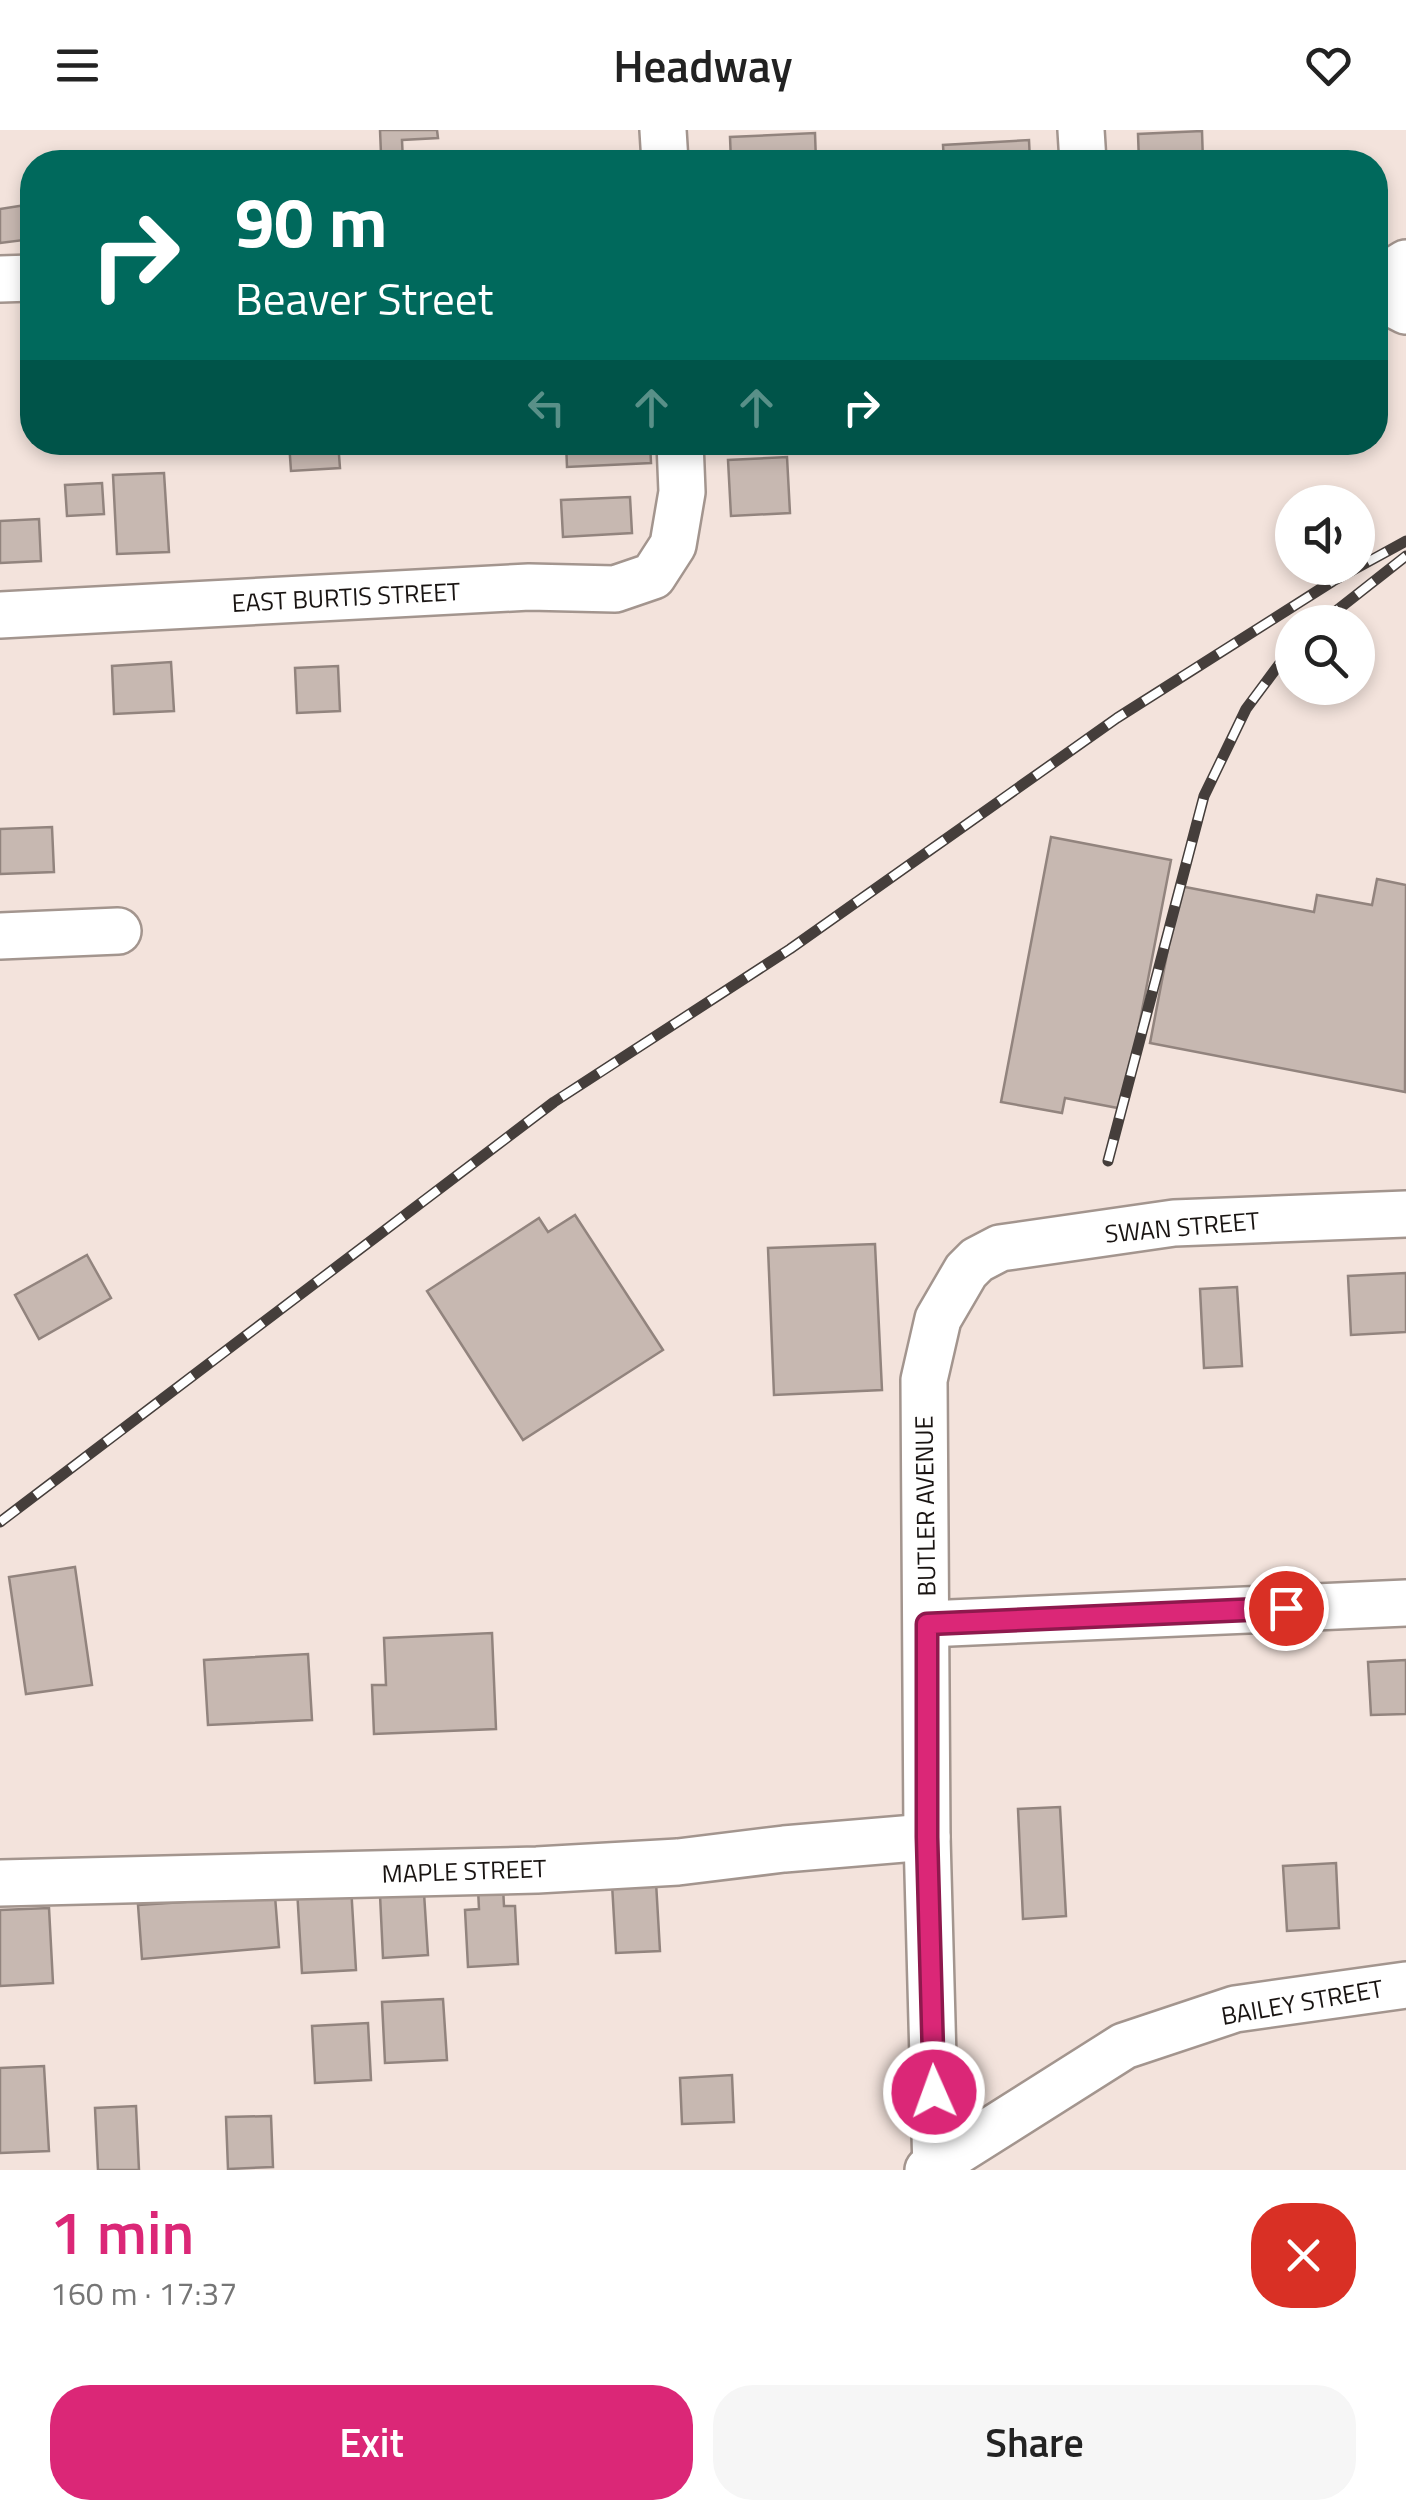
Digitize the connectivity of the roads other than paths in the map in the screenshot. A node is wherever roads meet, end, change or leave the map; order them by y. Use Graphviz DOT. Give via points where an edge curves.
graph roads {
  1 [pos="681,455"];
  2 [pos="0,615"];
  3 [pos="118,931"];
  4 [pos="0,936"];
  5 [pos="1406,1214"];
  6 [pos="966,1271"];
  7 [pos="1406,1603"];
  8 [pos="927,1624"];
  9 [pos="927,1837"];
  10 [pos="0,1883"];
  11 [pos="1406,1985"];
  12 [pos="934,2168"];
  1 -- 2 [label="street, EAST BURTIS STREET" via="673,545 653,576 615,588"];
  3 -- 4 [label="street"];
  5 -- 6 [label="street, SWAN STREET" via="1174,1223 1000,1248"];
  6 -- 8 [label="street, BUTLER AVENUE" via="938,1318 924,1380"];
  7 -- 8 [label="street"];
  8 -- 9 [label="street, BUTLER AVENUE"];
  9 -- 10 [label="street, MAPLE STREET" via="537,1870"];
  9 -- 12 [label="street, BUTLER AVENUE"];
  11 -- 12 [label="street, BAILEY STREET" via="1234,2009 1124,2046"];
}
